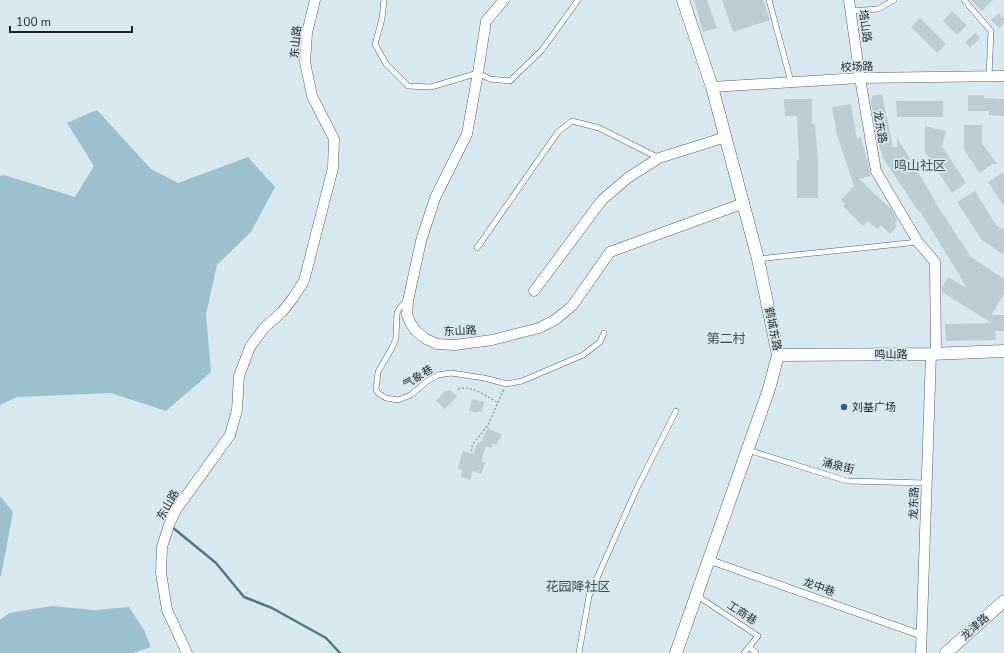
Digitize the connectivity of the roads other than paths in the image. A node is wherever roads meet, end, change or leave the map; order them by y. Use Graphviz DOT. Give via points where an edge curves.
graph roads {
  1 [pos="315,0"];
  2 [pos="384,0"];
  3 [pos="504,0"];
  4 [pos="578,0"];
  5 [pos="683,0"];
  6 [pos="769,0"];
  7 [pos="849,0"];
  8 [pos="894,0"];
  9 [pos="964,0"];
  10 [pos="851,11"];
  11 [pos="478,73"];
  12 [pos="1004,76"];
  13 [pos="989,77"];
  14 [pos="860,78"];
  15 [pos="791,82"];
  16 [pos="712,86"];
  17 [pos="726,138"];
  18 [pos="660,158"];
  19 [pos="744,203"];
  20 [pos="918,242"];
  21 [pos="477,248"];
  22 [pos="758,259"];
  23 [pos="534,291"];
  24 [pos="408,301"];
  25 [pos="604,333"];
  26 [pos="1004,351"];
  27 [pos="934,354"];
  28 [pos="778,355"];
  29 [pos="676,411"];
  30 [pos="748,450"];
  31 [pos="926,483"];
  32 [pos="709,560"];
  33 [pos="696,595"];
  34 [pos="1004,601"];
  35 [pos="922,635"];
  36 [pos="749,647"];
  37 [pos="186,653"];
  38 [pos="579,653"];
  39 [pos="676,653"];
  40 [pos="744,653"];
  41 [pos="756,653"];
  42 [pos="921,653"];
  43 [pos="946,653"];
  1 -- 37 [label="street, 东山路" via="307,33 305,62 312,96 334,139 333,168 304,281 282,312 264,328 250,347 239,376 237,410 230,435 170,522 162,547 161,573 168,610"];
  2 -- 11 [label="lane" via="376,44 386,64 408,86 431,88"];
  3 -- 11 [label="street, 东山路" via="486,21"];
  4 -- 11 [label="lane" via="542,50 510,81 490,79"];
  5 -- 16 [label="street, 鹤城东路"];
  6 -- 15 [label="lane"];
  7 -- 10 [label="street, 塔山路"];
  8 -- 10 [label="lane" via="878,9"];
  9 -- 13 [label="lane" via="991,31"];
  10 -- 14 [label="street, 塔山路"];
  11 -- 24 [label="street, 东山路" via="466,134 434,198 421,241"];
  12 -- 13 [label="street, 校场路"];
  13 -- 14 [label="street, 校场路"];
  14 -- 15 [label="street, 校场路"];
  14 -- 20 [label="street, 龙东路" via="876,171"];
  15 -- 16 [label="street, 校场路"];
  16 -- 17 [label="street, 鹤城东路"];
  17 -- 18 [label="street"];
  17 -- 19 [label="street, 鹤城东路"];
  18 -- 21 [label="lane" via="599,128 572,121 558,132"];
  18 -- 23 [label="street" via="629,177 602,200"];
  19 -- 22 [label="street, 鹤城东路"];
  19 -- 24 [label="street, 东山路" via="610,252 562,316 539,328 522,333 492,340 437,344 426,339 411,324 407,315"];
  20 -- 22 [label="lane"];
  20 -- 27 [label="street, 龙东路" via="935,262"];
  22 -- 28 [label="street, 鹤城东路"];
  24 -- 25 [label="lane, 气象巷" via="397,313 396,338 378,372 376,389 386,398 398,400 411,395 438,375 451,373 513,384 583,355 600,342"];
  26 -- 27 [label="street, 鸣山路"];
  27 -- 28 [label="street, 鸣山路"];
  27 -- 31 [label="street, 龙东路"];
  28 -- 30 [label="street, 鹤城东路"];
  29 -- 38 [label="lane" via="637,488 589,596"];
  30 -- 31 [label="lane, 涌泉街" via="847,481"];
  30 -- 32 [label="street, 鹤城东路"];
  31 -- 35 [label="street, 龙东路"];
  32 -- 33 [label="street, 鹤城东路"];
  32 -- 35 [label="street, 龙中巷"];
  33 -- 36 [label="lane, 工商巷" via="758,636"];
  33 -- 39 [label="street, 鹤城东路"];
  34 -- 43 [label="street, 龙津路"];
  35 -- 42 [label="street, 龙东路"];
  36 -- 40 [label="lane, 工商巷"];
  36 -- 41 [label="lane"];
}
